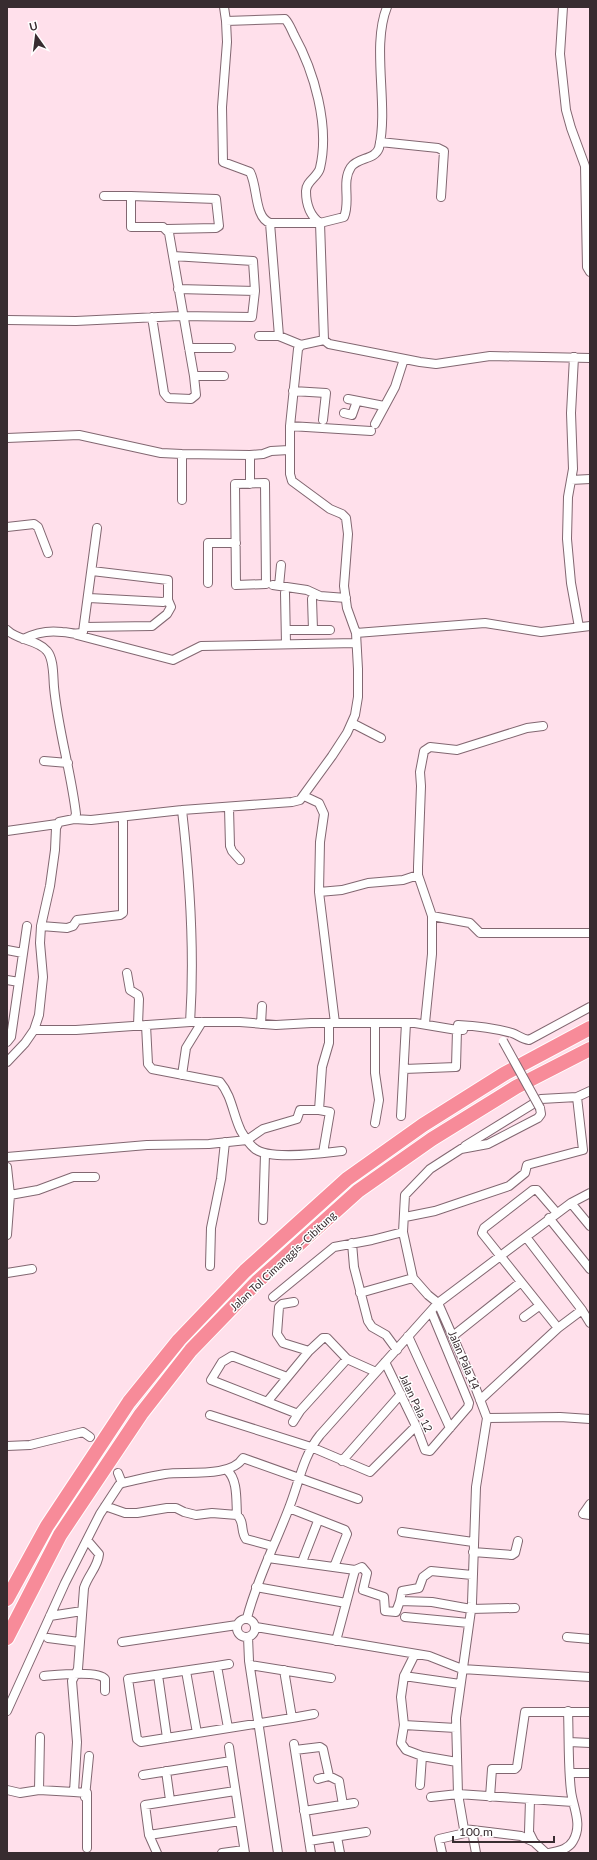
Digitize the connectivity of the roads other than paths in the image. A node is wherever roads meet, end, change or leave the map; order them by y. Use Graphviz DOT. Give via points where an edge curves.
graph roads {
  1 [pos="224,7"];
  2 [pos="387,7"];
  3 [pos="563,7"];
  4 [pos="226,21"];
  5 [pos="380,142"];
  6 [pos="588,182"];
  7 [pos="104,196"];
  8 [pos="131,196"];
  9 [pos="442,197"];
  10 [pos="270,223"];
  11 [pos="320,223"];
  12 [pos="167,229"];
  13 [pos="173,256"];
  14 [pos="590,272"];
  15 [pos="178,289"];
  16 [pos="255,291"];
  17 [pos="183,316"];
  18 [pos="152,317"];
  19 [pos="7,320"];
  20 [pos="259,336"];
  21 [pos="279,336"];
  22 [pos="324,340"];
  23 [pos="301,345"];
  24 [pos="189,348"];
  25 [pos="231,348"];
  26 [pos="574,357"];
  27 [pos="590,358"];
  28 [pos="407,359"];
  29 [pos="194,376"];
  30 [pos="224,376"];
  31 [pos="293,391"];
  32 [pos="348,399"];
  33 [pos="357,401"];
  34 [pos="384,406"];
  35 [pos="344,413"];
  36 [pos="323,420"];
  37 [pos="375,424"];
  38 [pos="290,426"];
  39 [pos="371,431"];
  40 [pos="7,438"];
  41 [pos="289,450"];
  42 [pos="182,454"];
  43 [pos="250,455"];
  44 [pos="571,480"];
  45 [pos="590,480"];
  46 [pos="250,484"];
  47 [pos="182,500"];
  48 [pos="7,527"];
  49 [pos="97,528"];
  50 [pos="236,543"];
  51 [pos="48,553"];
  52 [pos="281,565"];
  53 [pos="92,571"];
  54 [pos="208,583"];
  55 [pos="286,593"];
  56 [pos="89,598"];
  57 [pos="346,598"];
  58 [pos="312,599"];
  59 [pos="168,600"];
  60 [pos="590,626"];
  61 [pos="84,627"];
  62 [pos="579,627"];
  63 [pos="7,630"];
  64 [pos="286,630"];
  65 [pos="313,630"];
  66 [pos="330,630"];
  67 [pos="356,633"];
  68 [pos="77,635"];
  69 [pos="23,639"];
  70 [pos="356,643"];
  71 [pos="286,644"];
  72 [pos="352,723"];
  73 [pos="543,726"];
  74 [pos="381,738"];
  75 [pos="44,761"];
  76 [pos="68,762"];
  77 [pos="304,796"];
  78 [pos="229,808"];
  79 [pos="182,810"];
  80 [pos="123,817"];
  81 [pos="74,819"];
  82 [pos="57,824"];
  83 [pos="7,831"];
  84 [pos="240,860"];
  85 [pos="418,875"];
  86 [pos="319,892"];
  87 [pos="432,916"];
  88 [pos="27,926"];
  89 [pos="41,926"];
  90 [pos="590,933"];
  91 [pos="7,950"];
  92 [pos="23,953"];
  93 [pos="127,973"];
  94 [pos="7,980"];
  95 [pos="19,982"];
  96 [pos="262,1006"];
  97 [pos="590,1008"];
  98 [pos="11,1013"];
  99 [pos="190,1022"];
  100 [pos="202,1022"];
  101 [pos="332,1023"];
  102 [pos="375,1023"];
  103 [pos="406,1023"];
  104 [pos="425,1023"];
  105 [pos="261,1024"];
  106 [pos="146,1025"];
  107 [pos="138,1026"];
  108 [pos="590,1028"];
  109 [pos="34,1030"];
  110 [pos="458,1030"];
  111 [pos="7,1042"];
  112 [pos="590,1049"];
  113 [pos="7,1062"];
  114 [pos="404,1069"];
  115 [pos="182,1075"];
  116 [pos="590,1091"];
  117 [pos="577,1097"];
  118 [pos="319,1110"];
  119 [pos="401,1116"];
  120 [pos="375,1123"];
  121 [pos="247,1140"];
  122 [pos="225,1142"];
  123 [pos="461,1149"];
  124 [pos="342,1151"];
  125 [pos="323,1153"];
  126 [pos="265,1154"];
  127 [pos="7,1157"];
  128 [pos="7,1167"];
  129 [pos="95,1177"];
  130 [pos="590,1193"];
  131 [pos="10,1195"];
  132 [pos="571,1203"];
  133 [pos="556,1212"];
  134 [pos="404,1217"];
  135 [pos="549,1218"];
  136 [pos="263,1220"];
  137 [pos="590,1226"];
  138 [pos="7,1232"];
  139 [pos="403,1232"];
  140 [pos="7,1235"];
  141 [pos="526,1237"];
  142 [pos="352,1243"];
  143 [pos="500,1255"];
  144 [pos="210,1266"];
  145 [pos="32,1268"];
  146 [pos="590,1269"];
  147 [pos="7,1273"];
  148 [pos="413,1278"];
  149 [pos="520,1282"];
  150 [pos="360,1293"];
  151 [pos="273,1297"];
  152 [pos="294,1302"];
  153 [pos="438,1303"];
  154 [pos="539,1306"];
  155 [pos="582,1310"];
  156 [pos="431,1311"];
  157 [pos="524,1317"];
  158 [pos="590,1323"];
  159 [pos="558,1328"];
  160 [pos="408,1336"];
  161 [pos="453,1336"];
  162 [pos="396,1350"];
  163 [pos="309,1351"];
  164 [pos="347,1359"];
  165 [pos="385,1362"];
  166 [pos="376,1372"];
  167 [pos="287,1378"];
  168 [pos="401,1394"];
  169 [pos="480,1400"];
  170 [pos="267,1402"];
  171 [pos="298,1414"];
  172 [pos="210,1415"];
  173 [pos="487,1418"];
  174 [pos="590,1419"];
  175 [pos="294,1422"];
  176 [pos="416,1426"];
  177 [pos="450,1428"];
  178 [pos="90,1437"];
  179 [pos="7,1446"];
  180 [pos="311,1447"];
  181 [pos="428,1452"];
  182 [pos="342,1461"];
  183 [pos="227,1470"];
  184 [pos="118,1473"];
  185 [pos="299,1477"];
  186 [pos="122,1483"];
  187 [pos="358,1499"];
  188 [pos="590,1504"];
  189 [pos="105,1506"];
  190 [pos="289,1508"];
  191 [pos="237,1514"];
  192 [pos="590,1515"];
  193 [pos="318,1521"];
  194 [pos="402,1532"];
  195 [pos="88,1540"];
  196 [pos="518,1541"];
  197 [pos="473,1542"];
  198 [pos="272,1546"];
  199 [pos="473,1552"];
  200 [pos="268,1558"];
  201 [pos="302,1562"];
  202 [pos="334,1567"];
  203 [pos="355,1570"];
  204 [pos="472,1575"];
  205 [pos="256,1587"];
  206 [pos="7,1599"];
  207 [pos="400,1601"];
  208 [pos="346,1602"];
  209 [pos="515,1608"];
  210 [pos="471,1609"];
  211 [pos="82,1611"];
  212 [pos="50,1616"];
  213 [pos="406,1617"];
  214 [pos="247,1618"];
  215 [pos="469,1623"];
  216 [pos="236,1625"];
  217 [pos="256,1627"];
  218 [pos="248,1637"];
  219 [pos="7,1638"];
  220 [pos="48,1638"];
  221 [pos="567,1638"];
  222 [pos="590,1639"];
  223 [pos="336,1641"];
  224 [pos="79,1642"];
  225 [pos="122,1642"];
  226 [pos="415,1654"];
  227 [pos="230,1664"];
  228 [pos="250,1665"];
  229 [pos="217,1666"];
  230 [pos="462,1669"];
  231 [pos="284,1670"];
  232 [pos="186,1672"];
  233 [pos="77,1674"];
  234 [pos="158,1675"];
  235 [pos="44,1676"];
  236 [pos="404,1676"];
  237 [pos="590,1677"];
  238 [pos="331,1678"];
  239 [pos="460,1684"];
  240 [pos="105,1691"];
  241 [pos="7,1711"];
  242 [pos="568,1711"];
  243 [pos="590,1712"];
  244 [pos="314,1714"];
  245 [pos="292,1718"];
  246 [pos="259,1723"];
  247 [pos="404,1725"];
  248 [pos="228,1728"];
  249 [pos="456,1728"];
  250 [pos="197,1733"];
  251 [pos="40,1737"];
  252 [pos="167,1738"];
  253 [pos="569,1742"];
  254 [pos="590,1743"];
  255 [pos="228,1747"];
  256 [pos="422,1756"];
  257 [pos="231,1761"];
  258 [pos="457,1762"];
  259 [pos="166,1771"];
  260 [pos="571,1773"];
  261 [pos="590,1774"];
  262 [pos="142,1775"];
  263 [pos="329,1776"];
  264 [pos="318,1778"];
  265 [pos="420,1785"];
  266 [pos="7,1790"];
  267 [pos="39,1790"];
  268 [pos="235,1791"];
  269 [pos="74,1792"];
  270 [pos="87,1793"];
  271 [pos="458,1794"];
  272 [pos="431,1797"];
  273 [pos="490,1797"];
  274 [pos="170,1800"];
  275 [pos="530,1800"];
  276 [pos="574,1802"];
  277 [pos="354,1803"];
  278 [pos="343,1805"];
  279 [pos="304,1811"];
  280 [pos="240,1821"];
  281 [pos="467,1831"];
  282 [pos="366,1832"];
  283 [pos="149,1835"];
  284 [pos="337,1837"];
  285 [pos="309,1842"];
  286 [pos="466,1842"];
  287 [pos="534,1842"];
  288 [pos="85,1850"];
  289 [pos="245,1851"];
  290 [pos="157,1853"];
  291 [pos="222,1853"];
  292 [pos="278,1853"];
  293 [pos="311,1853"];
  294 [pos="340,1853"];
  295 [pos="442,1853"];
  296 [pos="476,1853"];
  297 [pos="548,1853"];
  1 -- 4 [label="street"];
  2 -- 5 [label="street" via="381,34"];
  3 -- 6 [label="street" via="560,54 566,110 584,160"];
  4 -- 10 [label="street" via="222,107 223,160 250,172 260,214"];
  4 -- 11 [label="street" via="285,19 300,45 313,76 322,125 320,169 308,184 306,191 310,211 314,219"];
  5 -- 9 [label="street" via="438,148 444,151"];
  5 -- 11 [label="street" via="375,154 351,168 346,187 344,217"];
  6 -- 14 [label="street" via="587,267"];
  7 -- 8 [label="street"];
  8 -- 12 [label="street" via="131,227"];
  8 -- 12 [label="street" via="216,199 219,226 216,228"];
  10 -- 11 [label="street"];
  10 -- 21 [label="street"];
  11 -- 22 [label="street"];
  12 -- 13 [label="street"];
  13 -- 15 [label="street"];
  13 -- 16 [label="street" via="253,261"];
  15 -- 16 [label="street"];
  15 -- 17 [label="street"];
  16 -- 17 [label="street" via="254,316 250,318"];
  17 -- 18 [label="street"];
  17 -- 24 [label="street"];
  18 -- 19 [label="street" via="76,321"];
  18 -- 29 [label="street" via="166,396 191,399 194,397"];
  20 -- 21 [label="street"];
  21 -- 23 [label="street"];
  22 -- 23 [label="street"];
  22 -- 28 [label="street" via="329,344"];
  23 -- 31 [label="street" via="298,349"];
  24 -- 25 [label="street"];
  24 -- 29 [label="street"];
  26 -- 27 [label="street"];
  26 -- 28 [label="street" via="490,356 436,364"];
  26 -- 44 [label="street"];
  28 -- 34 [label="street"];
  29 -- 30 [label="street"];
  31 -- 36 [label="street" via="326,393"];
  31 -- 38 [label="street"];
  32 -- 33 [label="street"];
  33 -- 34 [label="street"];
  33 -- 35 [label="street" via="352,415"];
  34 -- 37 [label="street"];
  38 -- 39 [label="street"];
  38 -- 41 [label="street"];
  40 -- 42 [label="street" via="79,435 161,453"];
  41 -- 43 [label="street"];
  41 -- 57 [label="street" via="292,481 346,518"];
  42 -- 43 [label="street"];
  42 -- 47 [label="street"];
  43 -- 46 [label="street"];
  44 -- 45 [label="street"];
  44 -- 62 [label="street" via="567,545"];
  46 -- 50 [label="street" via="235,484"];
  46 -- 50 [label="street" via="265,484 266,584 236,585"];
  48 -- 51 [label="street" via="34,524 38,527"];
  49 -- 53 [label="street"];
  50 -- 54 [label="street" via="208,543"];
  52 -- 57 [label="street" via="276,585 307,590 320,596"];
  53 -- 56 [label="street"];
  53 -- 59 [label="street" via="168,580"];
  55 -- 64 [label="street"];
  56 -- 59 [label="street" via="163,602"];
  56 -- 61 [label="street"];
  57 -- 67 [label="street"];
  58 -- 65 [label="street"];
  59 -- 61 [label="street" via="170,607 167,614 152,626"];
  60 -- 62 [label="street"];
  61 -- 68 [label="street" via="84,632"];
  62 -- 67 [label="street" via="541,632 485,623"];
  63 -- 69 [label="street"];
  64 -- 65 [label="street"];
  64 -- 71 [label="street"];
  65 -- 66 [label="street"];
  67 -- 70 [label="street"];
  68 -- 69 [label="street" via="63,632 36,633"];
  68 -- 71 [label="street" via="173,660 201,646"];
  69 -- 76 [label="street" via="43,647 51,657 58,719"];
  70 -- 71 [label="street"];
  70 -- 72 [label="street" via="358,697"];
  72 -- 74 [label="street"];
  72 -- 77 [label="street"];
  73 -- 85 [label="street" via="527,728 457,750 430,747 424,751 420,772"];
  75 -- 76 [label="street"];
  76 -- 81 [label="street" via="75,808"];
  77 -- 78 [label="street" via="292,802"];
  77 -- 86 [label="street" via="319,803 324,814 320,842"];
  78 -- 79 [label="street"];
  78 -- 84 [label="street" via="230,846"];
  79 -- 80 [label="street"];
  79 -- 99 [label="street" via="189,873 193,951"];
  80 -- 81 [label="street"];
  80 -- 89 [label="street" via="123,913 77,920 73,926 67,928"];
  81 -- 82 [label="street"];
  82 -- 83 [label="street"];
  82 -- 89 [label="street" via="50,886"];
  85 -- 86 [label="street" via="403,880"];
  85 -- 87 [label="street"];
  86 -- 101 [label="street"];
  87 -- 90 [label="street" via="470,923 480,933"];
  87 -- 104 [label="street" via="432,954"];
  88 -- 92 [label="street"];
  89 -- 109 [label="street" via="42,984 39,1015"];
  91 -- 92 [label="street"];
  92 -- 95 [label="street"];
  93 -- 107 [label="street" via="130,990 138,995 139,999"];
  94 -- 95 [label="street"];
  95 -- 98 [label="street"];
  96 -- 105 [label="street"];
  97 -- 110 [label="street" via="529,1040 485,1026 458,1025"];
  98 -- 111 [label="street" via="11,1037"];
  99 -- 100 [label="street"];
  99 -- 106 [label="street"];
  100 -- 105 [label="street"];
  100 -- 115 [label="street" via="186,1048"];
  101 -- 102 [label="street"];
  101 -- 105 [label="street"];
  101 -- 118 [label="street" via="322,1067"];
  102 -- 103 [label="street"];
  102 -- 120 [label="street" via="375,1073 379,1100"];
  103 -- 104 [label="street"];
  103 -- 114 [label="street"];
  104 -- 110 [label="street"];
  106 -- 107 [label="street"];
  106 -- 115 [label="street" via="148,1064 157,1071"];
  107 -- 109 [label="street"];
  108 -- 206 [label="highway, Jalan Tol Cimanggis–Cibitung" via="504,1074 423,1125 347,1179 245,1271 179,1340 129,1402 46,1526"];
  109 -- 113 [label="street"];
  110 -- 114 [label="street" via="456,1067"];
  110 -- 123 [label="street, bridge" via="495,1034 503,1041 542,1114 488,1144"];
  112 -- 219 [label="highway, Jalan Tol Cimanggis–Cibitung" via="516,1087 432,1139 358,1191 258,1281 191,1350 141,1414 60,1535"];
  114 -- 119 [label="street"];
  115 -- 121 [label="street" via="220,1082 226,1089"];
  116 -- 117 [label="street"];
  117 -- 123 [label="street" via="541,1099"];
  117 -- 134 [label="street" via="583,1150 527,1165 525,1172 509,1186 435,1211"];
  118 -- 121 [label="street" via="300,1110 297,1120 263,1129"];
  118 -- 125 [label="street" via="330,1112"];
  121 -- 122 [label="street"];
  121 -- 126 [label="street" via="254,1149"];
  122 -- 127 [label="street" via="147,1145"];
  122 -- 144 [label="street" via="221,1179 210,1228"];
  123 -- 134 [label="street" via="430,1169 405,1195"];
  124 -- 125 [label="street"];
  125 -- 126 [label="street"];
  126 -- 136 [label="street"];
  128 -- 131 [label="street"];
  129 -- 131 [label="street" via="73,1177 38,1190"];
  130 -- 132 [label="street"];
  131 -- 138 [label="street"];
  132 -- 133 [label="street"];
  132 -- 137 [label="street"];
  133 -- 135 [label="street"];
  133 -- 143 [label="street" via="537,1190 529,1192 482,1230 483,1235"];
  134 -- 139 [label="street"];
  135 -- 141 [label="street"];
  135 -- 146 [label="street"];
  138 -- 140 [label="street"];
  139 -- 142 [label="street"];
  139 -- 148 [label="street"];
  141 -- 143 [label="street"];
  141 -- 155 [label="street"];
  142 -- 150 [label="street"];
  142 -- 151 [label="street" via="334,1247"];
  143 -- 149 [label="street"];
  143 -- 153 [label="street"];
  145 -- 147 [label="street"];
  148 -- 150 [label="street"];
  148 -- 153 [label="street"];
  149 -- 154 [label="street"];
  149 -- 161 [label="street"];
  150 -- 162 [label="street" via="368,1321 372,1327 386,1335"];
  152 -- 163 [label="street" via="279,1307 277,1334 283,1343"];
  153 -- 156 [label="street"];
  153 -- 161 [label="street"];
  154 -- 157 [label="street"];
  154 -- 159 [label="street"];
  155 -- 158 [label="street"];
  155 -- 159 [label="street"];
  156 -- 160 [label="street"];
  156 -- 177 [label="street, Jalan Pala 14" via="469,1400 468,1407"];
  159 -- 169 [label="street"];
  160 -- 162 [label="street"];
  160 -- 177 [label="street"];
  161 -- 169 [label="street"];
  162 -- 165 [label="street"];
  163 -- 164 [label="street" via="319,1340 327,1338"];
  163 -- 167 [label="street"];
  164 -- 166 [label="street"];
  164 -- 171 [label="street"];
  165 -- 166 [label="street"];
  165 -- 168 [label="street, Jalan Pala 12"];
  166 -- 180 [label="street"];
  167 -- 170 [label="street"];
  167 -- 170 [label="street" via="232,1356 222,1362 211,1380"];
  168 -- 176 [label="street, Jalan Pala 12"];
  168 -- 182 [label="street"];
  169 -- 173 [label="street"];
  170 -- 171 [label="street"];
  171 -- 175 [label="street"];
  172 -- 180 [label="street"];
  173 -- 174 [label="street"];
  173 -- 197 [label="street" via="476,1487"];
  176 -- 181 [label="street, Jalan Pala 12"];
  176 -- 182 [label="street" via="370,1472"];
  177 -- 181 [label="street, Jalan Pala 14"];
  178 -- 179 [label="street" via="83,1432 30,1445"];
  180 -- 182 [label="street"];
  180 -- 185 [label="street"];
  183 -- 185 [label="street" via="237,1466 243,1458"];
  183 -- 186 [label="street" via="165,1474"];
  183 -- 191 [label="street" via="234,1480"];
  184 -- 186 [label="street"];
  185 -- 187 [label="street"];
  185 -- 190 [label="street"];
  186 -- 189 [label="street"];
  188 -- 192 [label="street" via="584,1514"];
  189 -- 191 [label="street" via="125,1513 176,1508 196,1515"];
  189 -- 195 [label="street"];
  190 -- 193 [label="street"];
  190 -- 198 [label="street"];
  191 -- 198 [label="street" via="242,1520 242,1532 246,1539"];
  193 -- 201 [label="street"];
  193 -- 202 [label="street" via="347,1532"];
  194 -- 197 [label="street"];
  195 -- 211 [label="street" via="99,1554 98,1564 88,1576 84,1588"];
  195 -- 212 [label="street"];
  196 -- 199 [label="street" via="512,1555"];
  197 -- 199 [label="street"];
  198 -- 200 [label="street"];
  199 -- 204 [label="street"];
  200 -- 201 [label="street"];
  200 -- 205 [label="street"];
  201 -- 202 [label="street"];
  202 -- 203 [label="street"];
  203 -- 207 [label="street" via="362,1567 365,1569 367,1573 363,1590 384,1596 384,1611 396,1612"];
  203 -- 208 [label="street"];
  204 -- 207 [label="street" via="431,1571 423,1577 419,1588 402,1591"];
  204 -- 210 [label="street"];
  205 -- 208 [label="street"];
  205 -- 214 [label="street"];
  207 -- 210 [label="street" via="432,1602"];
  208 -- 223 [label="street"];
  209 -- 210 [label="street"];
  210 -- 215 [label="street"];
  211 -- 212 [label="street"];
  211 -- 224 [label="street"];
  212 -- 241 [label="street"];
  213 -- 215 [label="street"];
  214 -- 216 [label="street" via="241,1619"];
  214 -- 217 [label="street" via="253,1621"];
  215 -- 230 [label="street"];
  216 -- 218 [label="street" via="241,1636"];
  216 -- 225 [label="street"];
  217 -- 218 [label="street" via="254,1634"];
  217 -- 223 [label="street"];
  218 -- 228 [label="street"];
  220 -- 224 [label="street"];
  221 -- 222 [label="street"];
  223 -- 226 [label="street"];
  224 -- 233 [label="street"];
  226 -- 230 [label="street" via="429,1656"];
  226 -- 236 [label="street"];
  227 -- 229 [label="street"];
  228 -- 231 [label="street"];
  228 -- 246 [label="street"];
  229 -- 232 [label="street"];
  229 -- 248 [label="street"];
  230 -- 237 [label="street"];
  230 -- 239 [label="street"];
  231 -- 238 [label="street"];
  231 -- 245 [label="street"];
  232 -- 234 [label="street"];
  232 -- 250 [label="street"];
  233 -- 235 [label="street"];
  233 -- 240 [label="street" via="104,1676"];
  233 -- 269 [label="street" via="72,1681 77,1742"];
  234 -- 252 [label="street"];
  234 -- 252 [label="street" via="130,1678 127,1681 138,1742"];
  236 -- 239 [label="street"];
  236 -- 247 [label="street" via="401,1697"];
  239 -- 249 [label="street"];
  242 -- 243 [label="street"];
  242 -- 253 [label="street"];
  242 -- 273 [label="street" via="525,1712 516,1767 492,1769"];
  244 -- 245 [label="street"];
  245 -- 246 [label="street"];
  246 -- 248 [label="street"];
  246 -- 292 [label="street"];
  247 -- 249 [label="street"];
  247 -- 256 [label="street" via="402,1746"];
  248 -- 250 [label="street"];
  249 -- 258 [label="street"];
  250 -- 252 [label="street"];
  251 -- 267 [label="street"];
  253 -- 254 [label="street"];
  253 -- 260 [label="street"];
  255 -- 257 [label="street"];
  256 -- 258 [label="street"];
  256 -- 265 [label="street"];
  257 -- 259 [label="street"];
  257 -- 268 [label="street"];
  258 -- 271 [label="street"];
  259 -- 262 [label="street"];
  259 -- 274 [label="street"];
  260 -- 261 [label="street"];
  260 -- 276 [label="street"];
  263 -- 264 [label="street"];
  263 -- 278 [label="street" via="338,1781"];
  263 -- 279 [label="street" via="320,1747 294,1747"];
  266 -- 267 [label="street" via="20,1793"];
  267 -- 269 [label="street"];
  268 -- 274 [label="street"];
  268 -- 280 [label="street"];
  269 -- 270 [label="street"];
  270 -- 288 [label="street"];
  270 -- 288 [label="street" via="89,1756 83,1821"];
  271 -- 272 [label="street"];
  271 -- 273 [label="street"];
  271 -- 281 [label="street"];
  273 -- 275 [label="street"];
  274 -- 283 [label="street" via="144,1805"];
  275 -- 276 [label="street"];
  275 -- 287 [label="street" via="529,1832"];
  276 -- 297 [label="street" via="577,1826 573,1841 566,1848"];
  277 -- 278 [label="street"];
  278 -- 279 [label="street"];
  279 -- 285 [label="street"];
  280 -- 283 [label="street"];
  280 -- 289 [label="street"];
  281 -- 286 [label="street"];
  281 -- 287 [label="street" via="522,1836"];
  281 -- 295 [label="street" via="440,1838 438,1840"];
  281 -- 296 [label="street"];
  282 -- 284 [label="street"];
  283 -- 290 [label="street"];
  284 -- 285 [label="street"];
  284 -- 294 [label="street"];
  285 -- 293 [label="street"];
  287 -- 297 [label="street"];
  289 -- 291 [label="street"];
}
